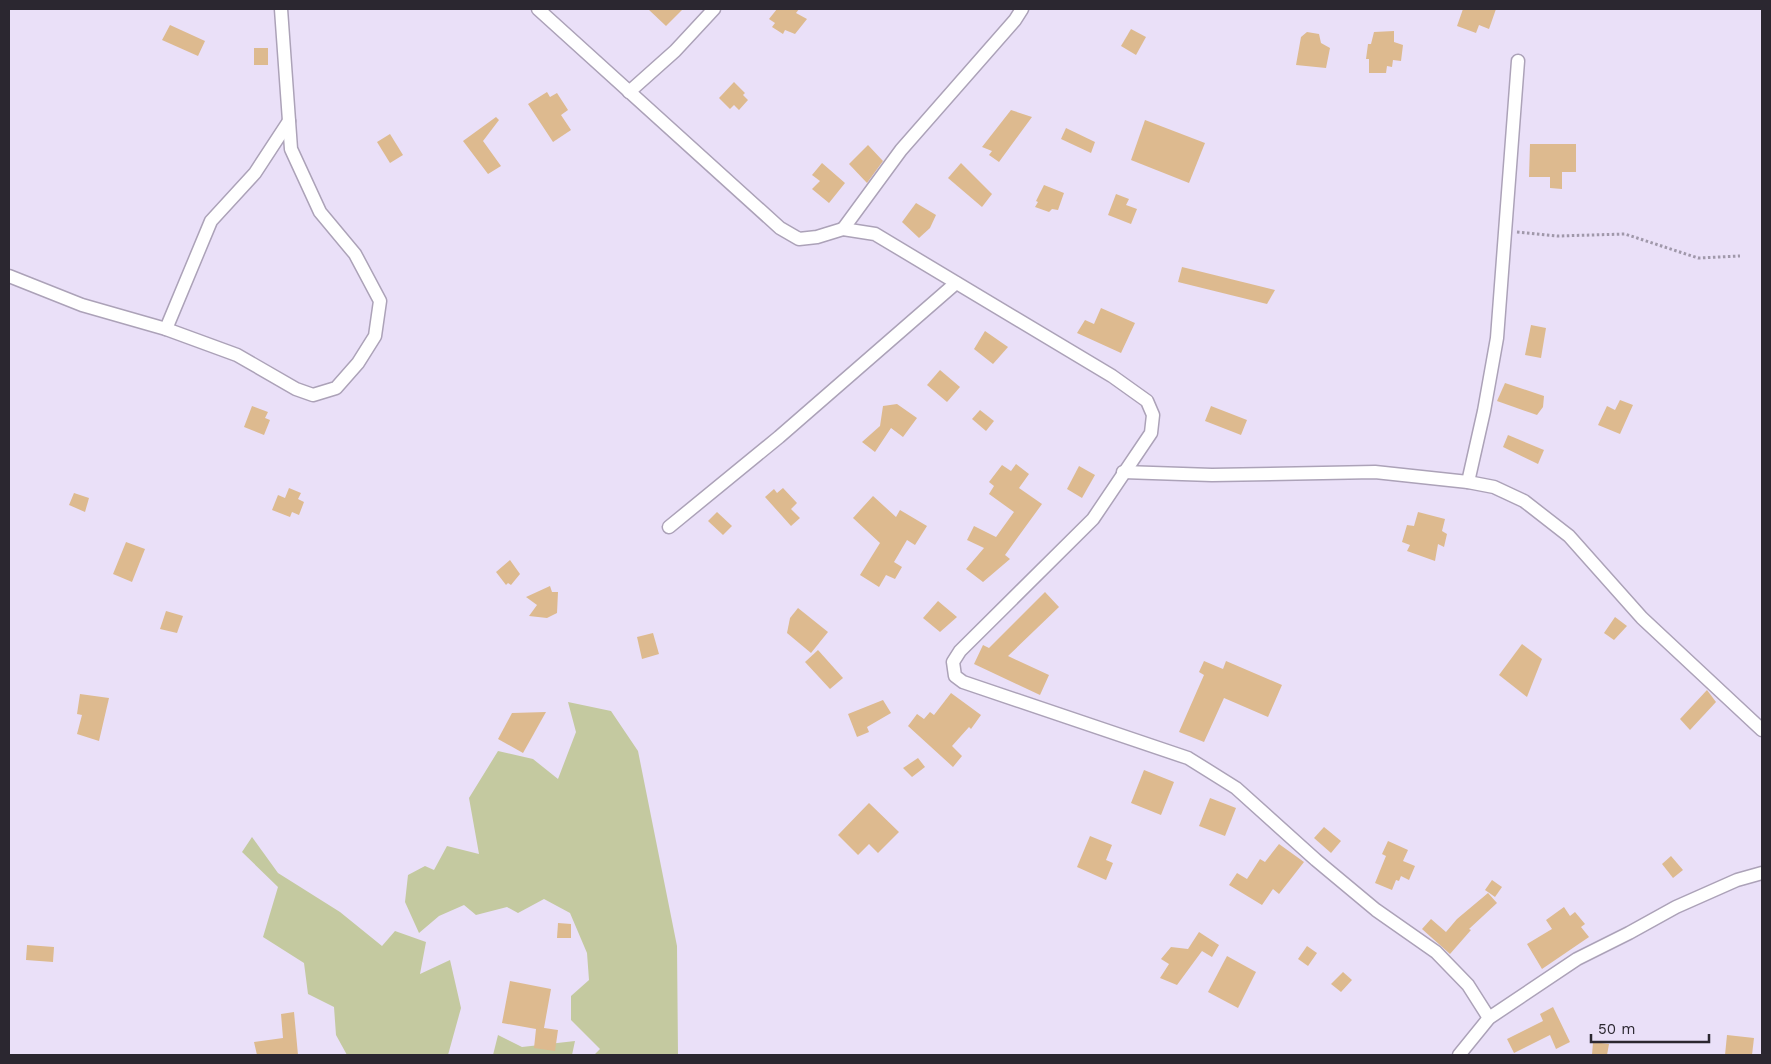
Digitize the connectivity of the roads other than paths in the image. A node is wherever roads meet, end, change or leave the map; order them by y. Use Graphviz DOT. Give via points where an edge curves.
graph roads {
  1 [pos="280,9"];
  2 [pos="538,9"];
  3 [pos="714,9"];
  4 [pos="1022,9"];
  5 [pos="1518,61"];
  6 [pos="629,92"];
  7 [pos="289,121"];
  8 [pos="843,229"];
  9 [pos="9,276"];
  10 [pos="956,283"];
  11 [pos="166,329"];
  12 [pos="1123,472"];
  13 [pos="1468,482"];
  14 [pos="669,527"];
  15 [pos="1762,730"];
  16 [pos="1762,873"];
  17 [pos="1488,1018"];
  18 [pos="1459,1055"];
  1 -- 7 [label="street"];
  2 -- 6 [label="street"];
  3 -- 6 [label="street" via="675,51"];
  4 -- 8 [label="street" via="901,150"];
  5 -- 13 [label="street" via="1497,338"];
  6 -- 8 [label="street" via="780,228 799,239"];
  7 -- 11 [label="street" via="255,173 211,221"];
  7 -- 11 [label="street" via="291,149 320,212 355,254 380,301 375,336 358,363 336,388 313,395 296,389 237,355"];
  8 -- 10 [label="street" via="876,234"];
  9 -- 11 [label="street" via="82,305"];
  10 -- 12 [label="street" via="1148,401 1153,415 1151,433"];
  10 -- 14 [label="street" via="779,437"];
  12 -- 13 [label="street" via="1212,475 1375,472"];
  12 -- 17 [label="street" via="1092,519 960,651 953,662 955,676 963,682 1188,758 1236,788 1376,910 1436,952 1468,985"];
  13 -- 15 [label="street" via="1494,487 1524,501 1569,536 1642,618"];
  16 -- 17 [label="street" via="1737,880 1676,907 1577,959"];
  17 -- 18 [label="street"];
}
